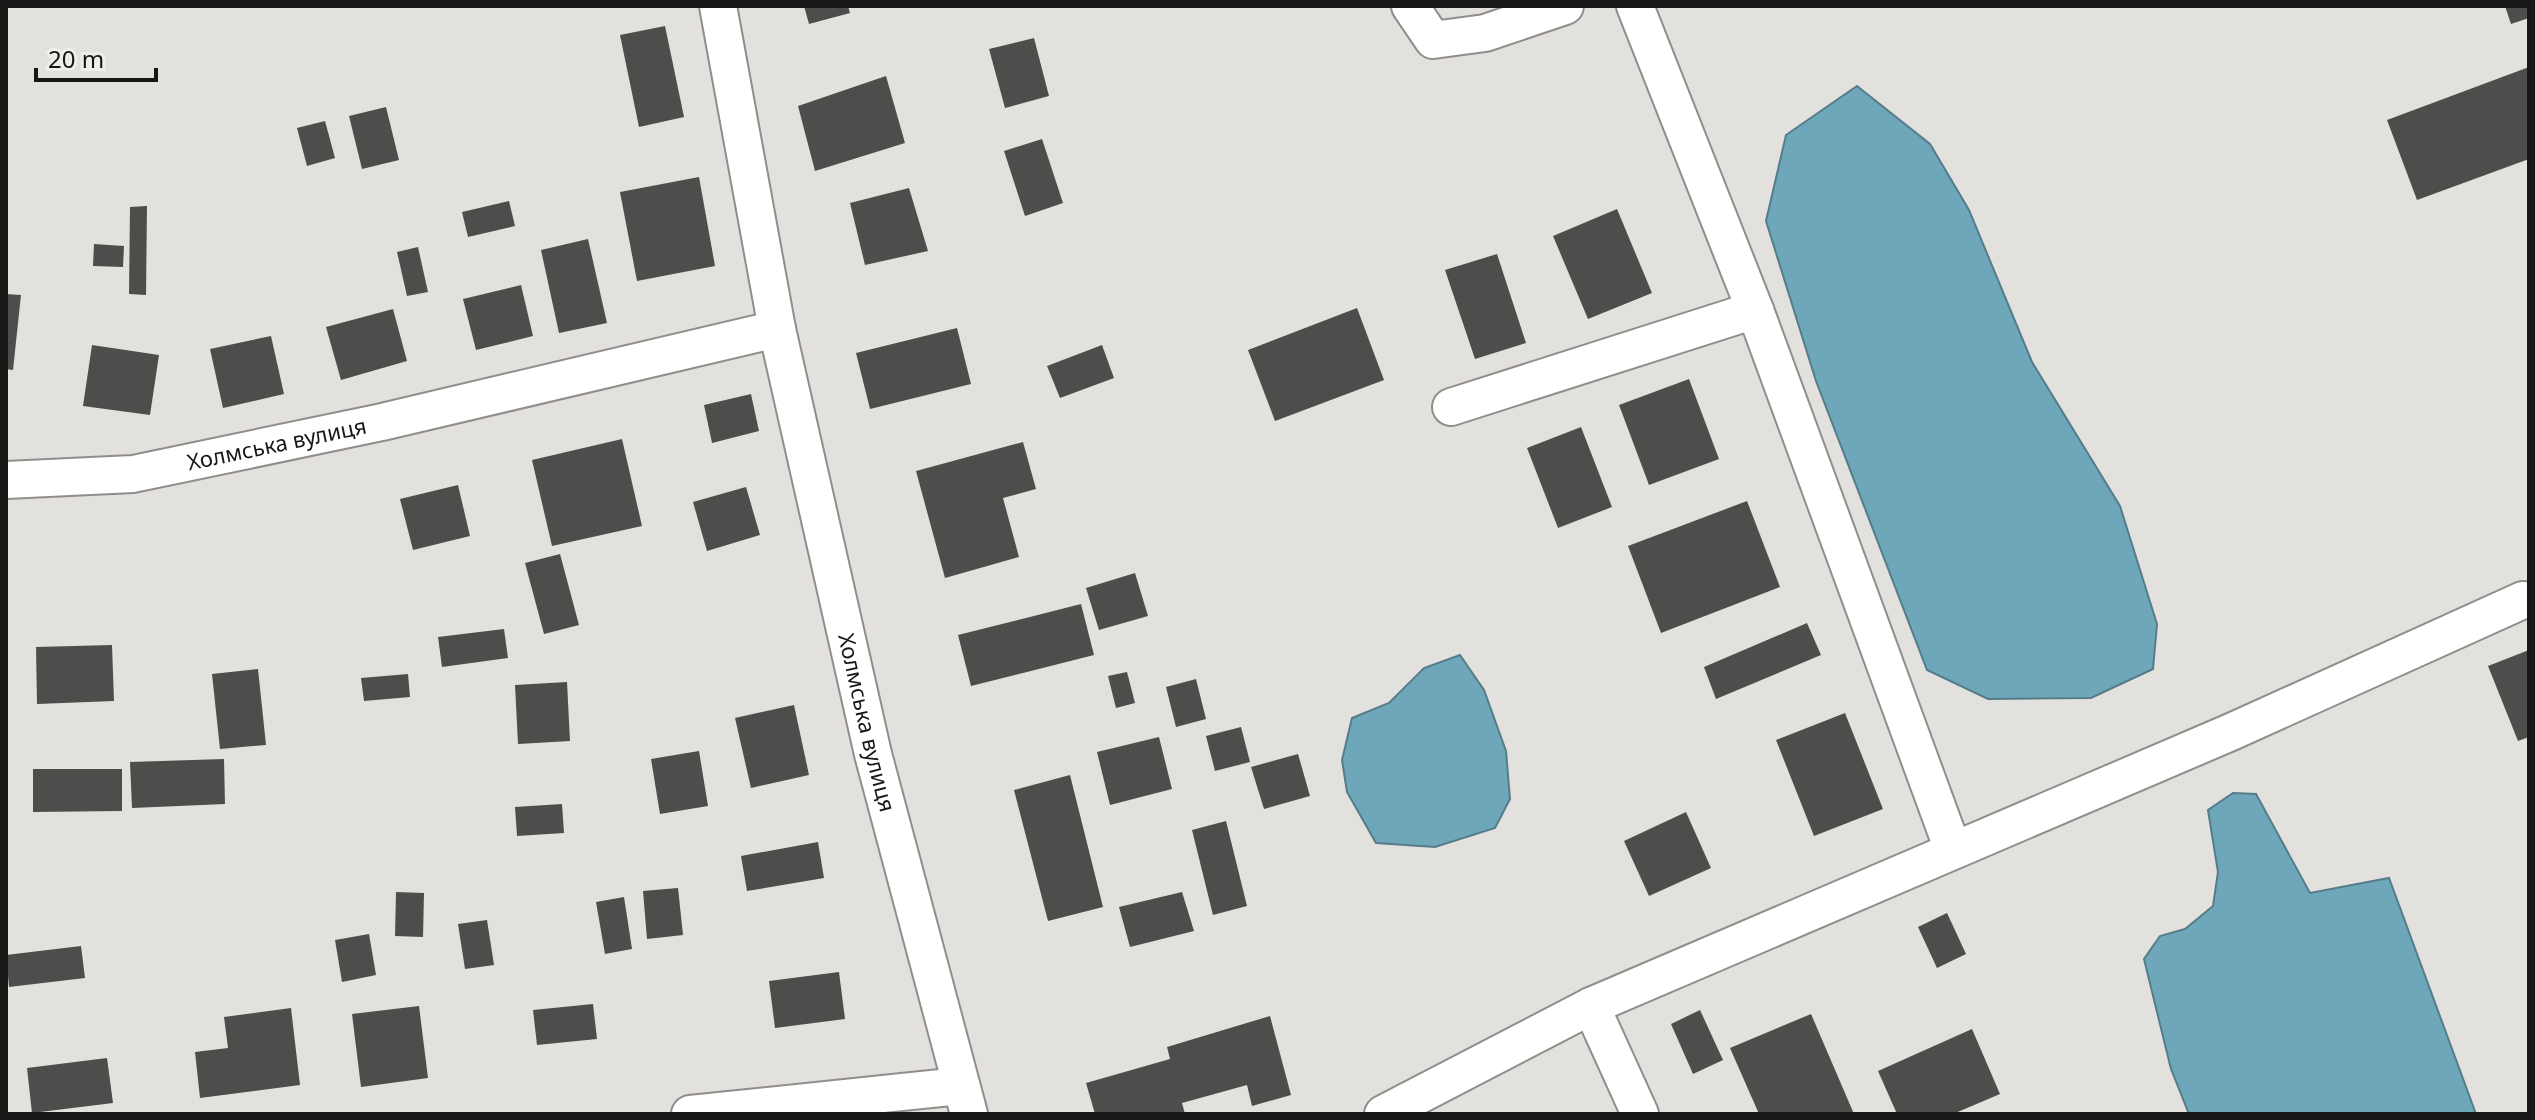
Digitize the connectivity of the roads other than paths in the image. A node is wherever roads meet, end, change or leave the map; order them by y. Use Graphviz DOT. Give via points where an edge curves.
graph roads {
  1 [pos="718,6"];
  2 [pos="1410,6"];
  3 [pos="1565,6"];
  4 [pos="1635,6"];
  5 [pos="1755,310"];
  6 [pos="777,329"];
  7 [pos="1451,407"];
  8 [pos="6,480"];
  9 [pos="2523,600"];
  10 [pos="1953,850"];
  11 [pos="1591,1006"];
  12 [pos="965,1100"];
  13 [pos="690,1114"];
  14 [pos="1383,1114"];
  15 [pos="1640,1114"];
  1 -- 6 [label="street, Холмська вулиця"];
  2 -- 3 [label="street" via="1433,40 1485,33"];
  4 -- 5 [label="street"];
  5 -- 7 [label="street"];
  5 -- 10 [label="street"];
  6 -- 8 [label="street, Холмська вулиця" via="133,474"];
  6 -- 12 [label="street, Холмська вулиця" via="873,754"];
  9 -- 10 [label="street"];
  10 -- 11 [label="street"];
  11 -- 14 [label="street"];
  11 -- 15 [label="street"];
  12 -- 13 [label="street"];
}
